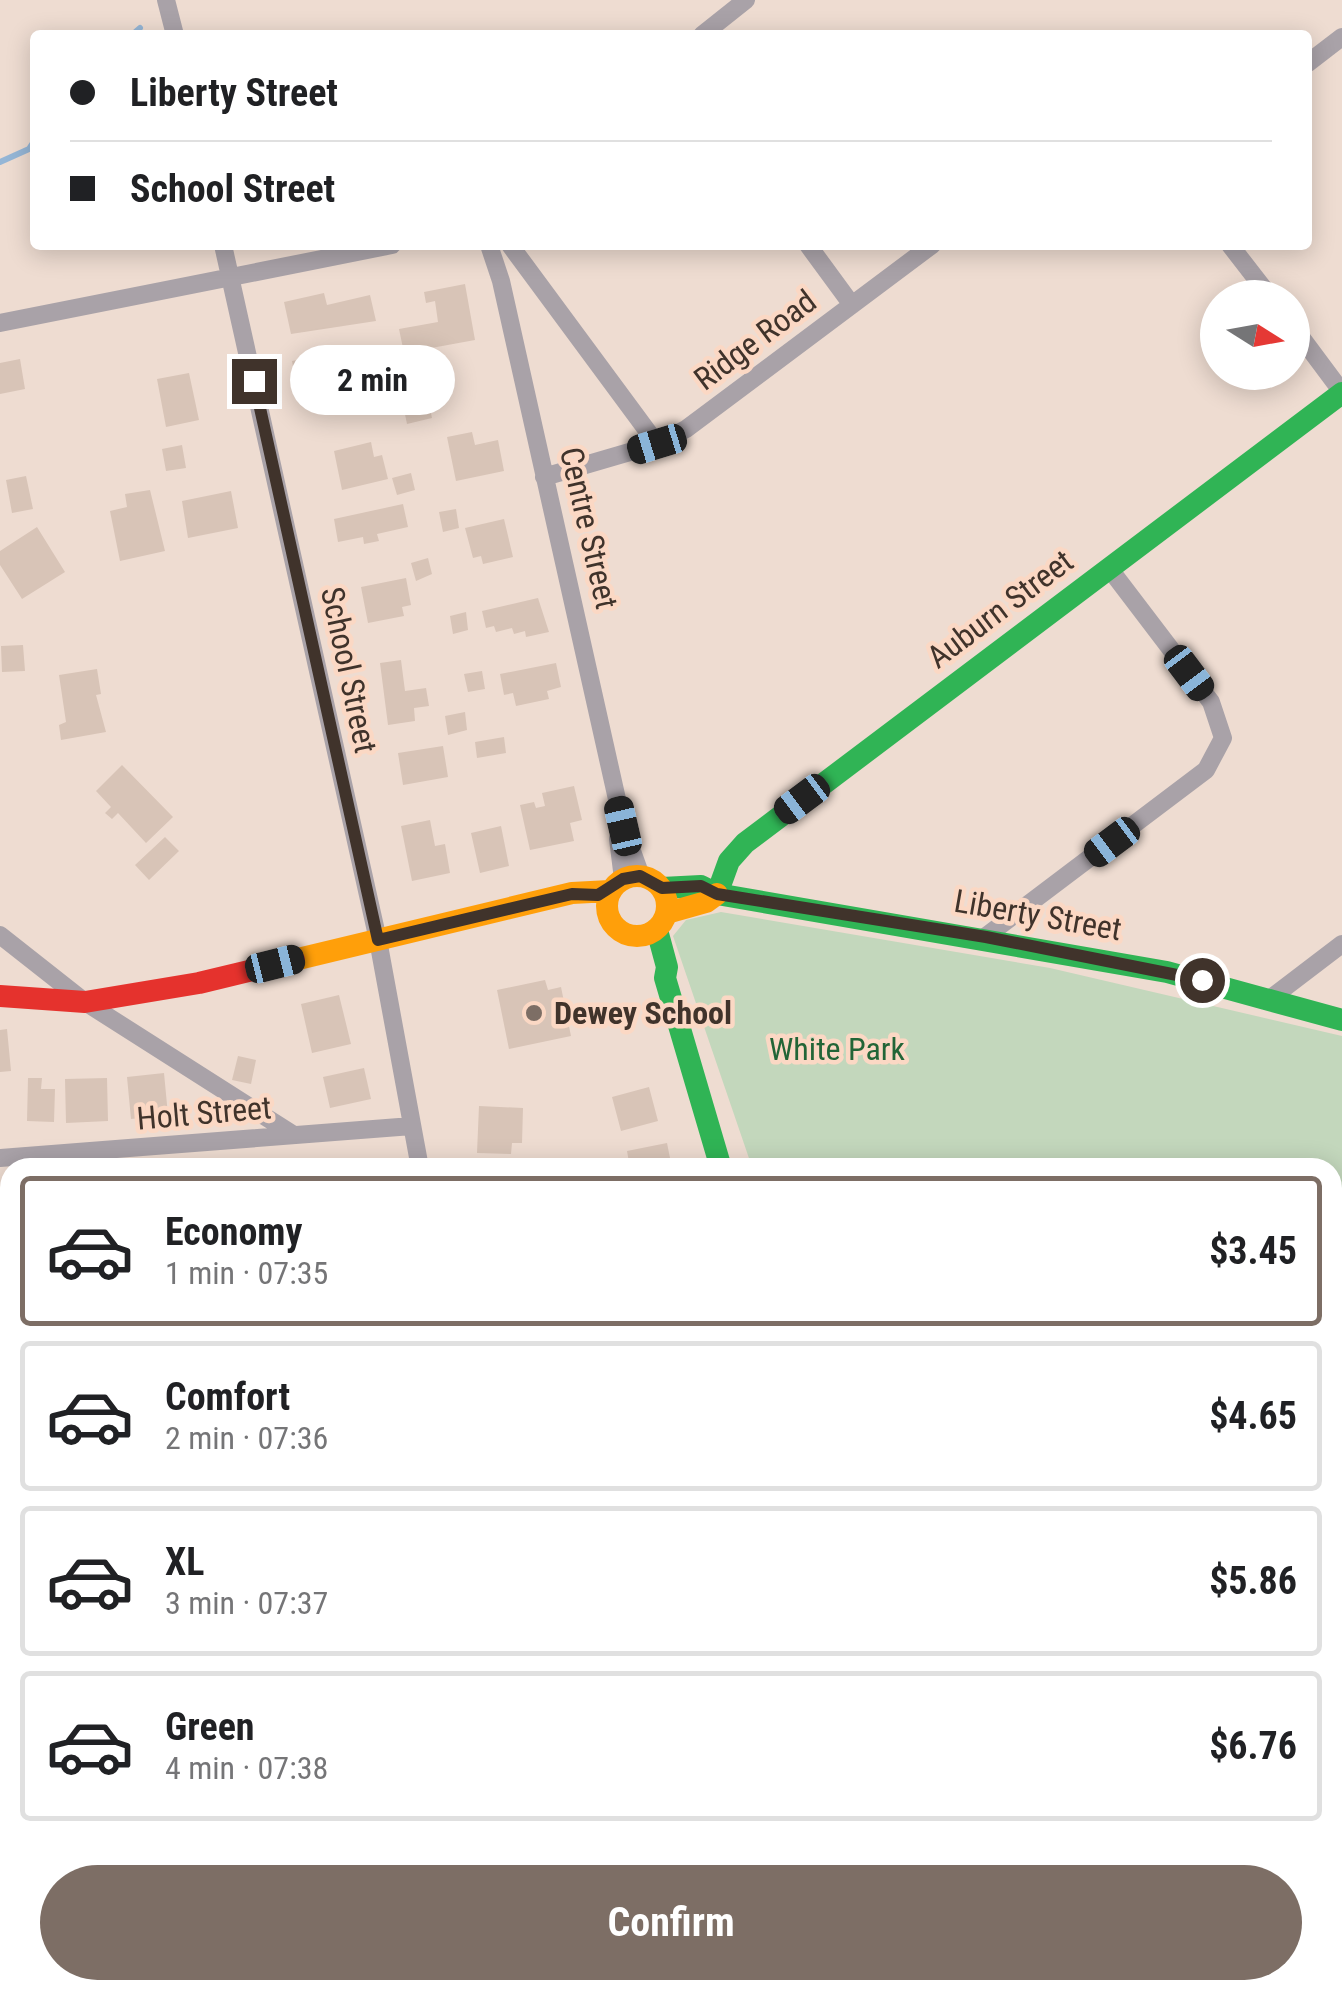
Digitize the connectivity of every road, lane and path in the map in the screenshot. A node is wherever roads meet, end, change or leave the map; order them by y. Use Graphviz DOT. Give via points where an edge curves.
graph roads {
  1 [pos="166,0"];
  2 [pos="746,0"];
  3 [pos="174,30"];
  4 [pos="708,30"];
  5 [pos="1342,37"];
  6 [pos="1312,60"];
  7 [pos="224,250"];
  8 [pos="366,250"];
  9 [pos="491,250"];
  10 [pos="514,250"];
  11 [pos="812,250"];
  12 [pos="925,250"];
  13 [pos="1234,250"];
  14 [pos="229,276"];
  15 [pos="1257,280"];
  16 [pos="852,304"];
  17 [pos="0,322"];
  18 [pos="1310,349"];
  19 [pos="1342,392"];
  20 [pos="657,444"];
  21 [pos="544,477"];
  22 [pos="1109,568"];
  23 [pos="625,882"];
  24 [pos="662,888"];
  25 [pos="717,894"];
  26 [pos="556,901"];
  27 [pos="608,915"];
  28 [pos="662,921"];
  29 [pos="0,934"];
  30 [pos="633,937"];
  31 [pos="986,937"];
  32 [pos="378,940"];
  33 [pos="1342,944"];
  34 [pos="665,978"];
  35 [pos="0,996"];
  36 [pos="1271,998"];
  37 [pos="85,1002"];
  38 [pos="1342,1020"];
  39 [pos="412,1126"];
  40 [pos="294,1134"];
  41 [pos="0,1158"];
  42 [pos="418,1158"];
  43 [pos="718,1158"];
  1 -- 3 [label="street"];
  2 -- 4 [label="street"];
  5 -- 6 [label="street"];
  7 -- 14 [label="street, School Street"];
  8 -- 14 [label="street"];
  9 -- 21 [label="street, Centre Street"];
  10 -- 20 [label="street"];
  11 -- 16 [label="street"];
  12 -- 16 [label="street, Ridge Road"];
  13 -- 15 [label="street"];
  14 -- 17 [label="street"];
  14 -- 32 [label="street, School Street"];
  16 -- 20 [label="street, Ridge Road"];
  18 -- 19 [label="street"];
  19 -- 22 [label="street, Auburn Street"];
  20 -- 21 [label="street, Ridge Road"];
  21 -- 23 [label="street, Centre Street" via="623,826 618,839"];
  22 -- 25 [label="street, Auburn Street" via="744,843"];
  22 -- 31 [label="street" via="1211,702 1223,738 1206,770"];
  23 -- 24 [label="street"];
  23 -- 26 [label="street"];
  23 -- 27 [label="street"];
  24 -- 25 [label="street, Liberty Street" via="701,886"];
  24 -- 28 [label="street"];
  25 -- 28 [label="street"];
  25 -- 31 [label="street, Liberty Street"];
  26 -- 27 [label="street"];
  26 -- 32 [label="street"];
  27 -- 30 [label="street" via="617,930"];
  28 -- 30 [label="street"];
  28 -- 34 [label="street"];
  29 -- 37 [label="street"];
  30 -- 34 [label="street"];
  31 -- 36 [label="street, Liberty Street"];
  32 -- 37 [label="street" via="199,983"];
  32 -- 39 [label="street, School Street"];
  33 -- 36 [label="street"];
  34 -- 43 [label="street"];
  35 -- 37 [label="street"];
  36 -- 38 [label="street, Liberty Street"];
  37 -- 40 [label="street"];
  39 -- 40 [label="street, Holt Street"];
  39 -- 42 [label="street, School Street"];
  40 -- 41 [label="street, Holt Street"];
}
